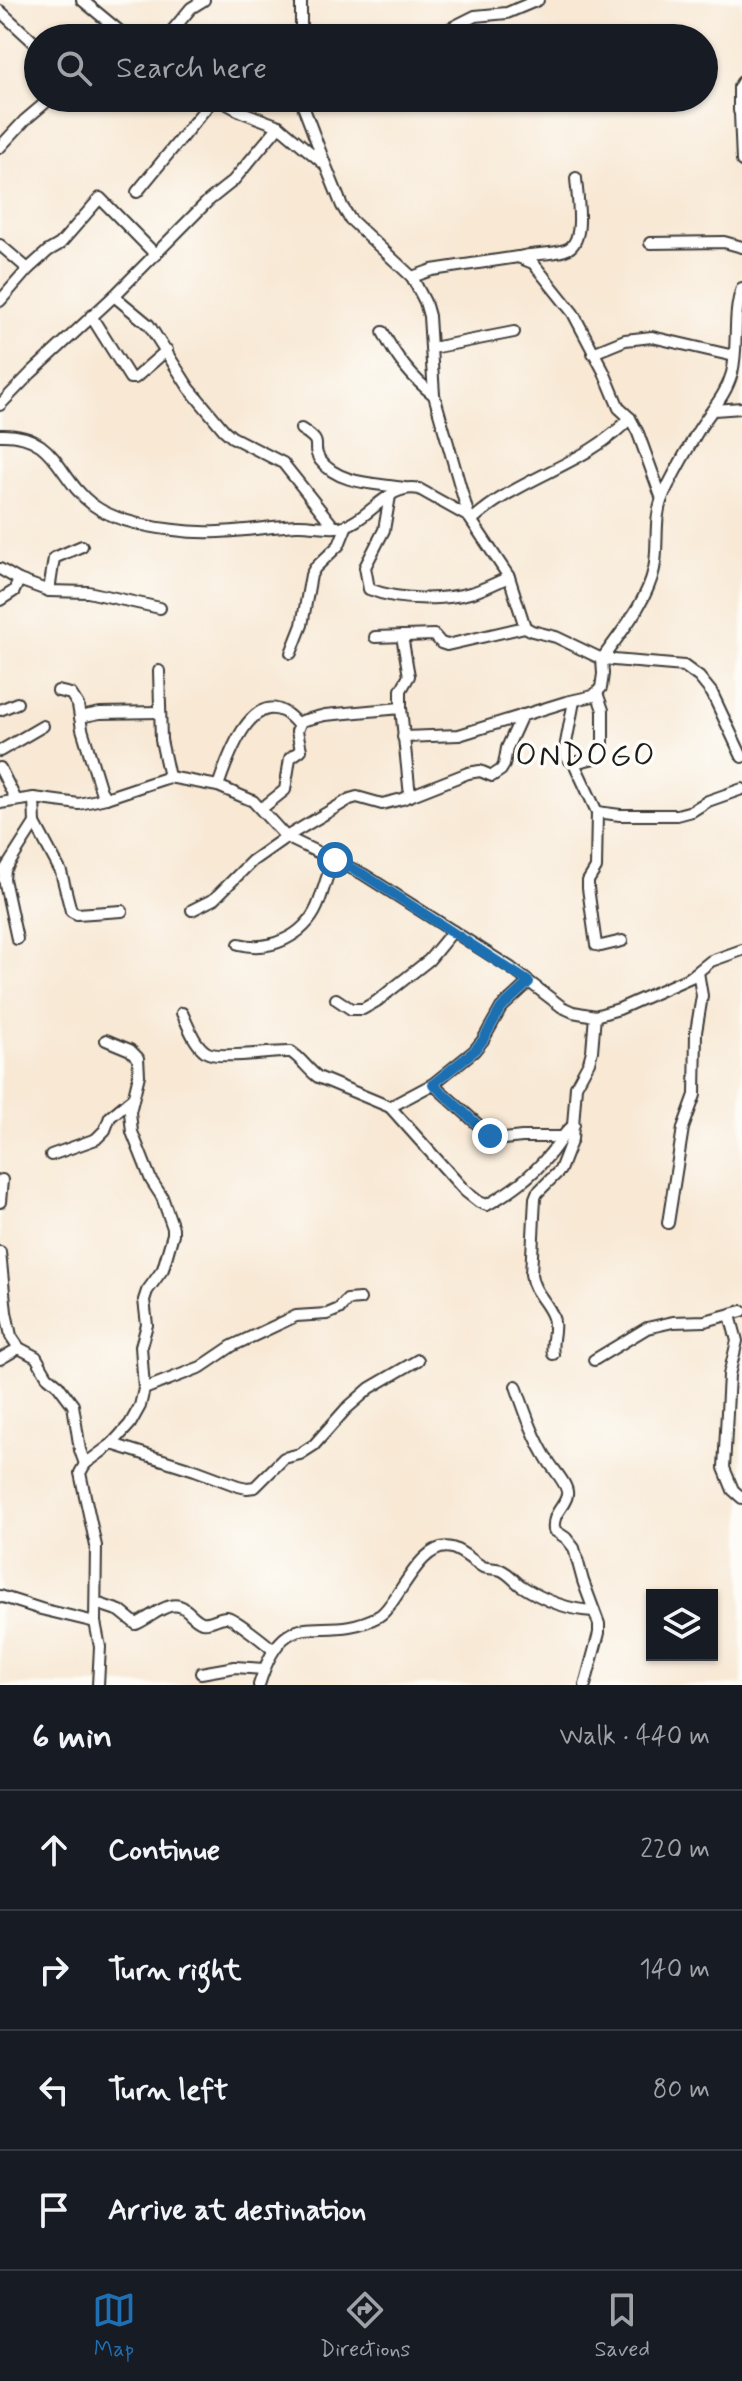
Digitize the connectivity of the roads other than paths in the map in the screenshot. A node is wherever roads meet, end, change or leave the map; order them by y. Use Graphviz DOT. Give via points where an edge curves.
graph roads {
  1 [pos="82,0"];
  2 [pos="204,0"];
  3 [pos="301,0"];
  4 [pos="538,0"];
  5 [pos="0,11"];
  6 [pos="107,24"];
  7 [pos="178,24"];
  8 [pos="301,24"];
  9 [pos="459,24"];
  10 [pos="24,33"];
  11 [pos="742,82"];
  12 [pos="741,109"];
  13 [pos="34,112"];
  14 [pos="203,112"];
  15 [pos="242,112"];
  16 [pos="305,112"];
  17 [pos="279,126"];
  18 [pos="0,146"];
  19 [pos="742,161"];
  20 [pos="325,164"];
  21 [pos="576,178"];
  22 [pos="137,192"];
  23 [pos="650,243"];
  24 [pos="0,245"];
  25 [pos="742,247"];
  26 [pos="156,255"];
  27 [pos="518,257"];
  28 [pos="28,269"];
  29 [pos="412,277"];
  30 [pos="742,288"];
  31 [pos="114,296"];
  32 [pos="0,301"];
  33 [pos="91,316"];
  34 [pos="383,332"];
  35 [pos="514,332"];
  36 [pos="432,348"];
  37 [pos="167,350"];
  38 [pos="593,353"];
  39 [pos="734,356"];
  40 [pos="434,395"];
  41 [pos="0,405"];
  42 [pos="742,408"];
  43 [pos="714,410"];
  44 [pos="630,418"];
  45 [pos="301,429"];
  46 [pos="0,435"];
  47 [pos="404,488"];
  48 [pos="390,496"];
  49 [pos="662,499"];
  50 [pos="471,518"];
  51 [pos="347,525"];
  52 [pos="334,527"];
  53 [pos="82,546"];
  54 [pos="0,569"];
  55 [pos="509,577"];
  56 [pos="19,580"];
  57 [pos="49,591"];
  58 [pos="0,600"];
  59 [pos="160,608"];
  60 [pos="525,627"];
  61 [pos="402,636"];
  62 [pos="375,637"];
  63 [pos="291,653"];
  64 [pos="602,659"];
  65 [pos="159,671"];
  66 [pos="58,691"];
  67 [pos="597,693"];
  68 [pos="574,701"];
  69 [pos="17,703"];
  70 [pos="401,708"];
  71 [pos="0,710"];
  72 [pos="160,712"];
  73 [pos="522,715"];
  74 [pos="80,717"];
  75 [pos="298,725"];
  76 [pos="43,726"];
  77 [pos="403,737"];
  78 [pos="0,751"];
  79 [pos="742,757"];
  80 [pos="574,763"];
  81 [pos="0,768"];
  82 [pos="169,777"];
  83 [pos="218,786"];
  84 [pos="742,789"];
  85 [pos="410,796"];
  86 [pos="34,798"];
  87 [pos="106,798"];
  88 [pos="16,800"];
  89 [pos="0,803"];
  90 [pos="261,809"];
  91 [pos="597,812"];
  92 [pos="35,823"];
  93 [pos="286,837"];
  94 [pos="335,860"];
  95 [pos="192,910"];
  96 [pos="122,911"];
  97 [pos="453,931"];
  98 [pos="17,939"];
  99 [pos="622,941"];
  100 [pos="239,944"];
  101 [pos="742,950"];
  102 [pos="698,972"];
  103 [pos="529,982"];
  104 [pos="336,999"];
  105 [pos="182,1013"];
  106 [pos="595,1016"];
  107 [pos="106,1040"];
  108 [pos="433,1084"];
  109 [pos="133,1098"];
  110 [pos="390,1107"];
  111 [pos="574,1125"];
  112 [pos="562,1137"];
  113 [pos="51,1155"];
  114 [pos="2,1180"];
  115 [pos="0,1202"];
  116 [pos="668,1223"];
  117 [pos="0,1252"];
  118 [pos="360,1299"];
  119 [pos="742,1311"];
  120 [pos="730,1315"];
  121 [pos="19,1348"];
  122 [pos="553,1354"];
  123 [pos="0,1359"];
  124 [pos="418,1360"];
  125 [pos="594,1360"];
  126 [pos="516,1386"];
  127 [pos="144,1389"];
  128 [pos="112,1444"];
  129 [pos="85,1464"];
  130 [pos="742,1498"];
  131 [pos="0,1596"];
  132 [pos="96,1603"];
  133 [pos="594,1611"];
  134 [pos="95,1622"];
  135 [pos="273,1650"];
  136 [pos="264,1669"];
  137 [pos="201,1673"];
  138 [pos="98,1685"];
  139 [pos="259,1685"];
  140 [pos="585,1685"];
  1 -- 6 [label="street"];
  2 -- 7 [label="street"];
  3 -- 8 [label="street"];
  4 -- 9 [label="street"];
  5 -- 10 [label="street"];
  11 -- 12 [label="street"];
  12 -- 19 [label="street"];
  13 -- 18 [label="street"];
  14 -- 22 [label="street"];
  15 -- 17 [label="street"];
  16 -- 20 [label="street"];
  17 -- 20 [label="street"];
  17 -- 26 [label="street" via="233,181"];
  20 -- 29 [label="street" via="350,219"];
  21 -- 27 [label="street" via="576,242 562,251"];
  23 -- 25 [label="street" via="724,242"];
  24 -- 28 [label="street"];
  26 -- 28 [label="street" via="100,198 60,244"];
  26 -- 31 [label="street"];
  27 -- 29 [label="street"];
  27 -- 38 [label="street" via="533,263 560,294"];
  28 -- 32 [label="street"];
  29 -- 36 [label="street" via="429,316"];
  30 -- 39 [label="street"];
  31 -- 33 [label="street"];
  31 -- 37 [label="street" via="149,325"];
  33 -- 37 [label="street" via="130,378"];
  33 -- 41 [label="street"];
  34 -- 40 [label="street" via="393,352"];
  35 -- 36 [label="street"];
  36 -- 40 [label="street"];
  37 -- 52 [label="street" via="189,388 224,430 283,463"];
  38 -- 39 [label="street" via="625,340 652,337"];
  38 -- 44 [label="street" via="619,408"];
  39 -- 43 [label="street"];
  40 -- 50 [label="street"];
  42 -- 43 [label="street"];
  43 -- 49 [label="street"];
  44 -- 49 [label="street"];
  44 -- 50 [label="street" via="603,443"];
  45 -- 47 [label="street" via="314,436 319,458 331,470 348,479"];
  46 -- 52 [label="street" via="38,442 92,504 124,520 203,534"];
  47 -- 48 [label="street"];
  47 -- 50 [label="street" via="419,489"];
  48 -- 51 [label="street"];
  48 -- 55 [label="street" via="384,530 365,567 369,589 389,597 430,597 472,592"];
  49 -- 64 [label="street" via="649,588"];
  50 -- 55 [label="street"];
  51 -- 52 [label="street"];
  51 -- 63 [label="street" via="339,545 311,575"];
  53 -- 57 [label="street" via="54,558"];
  54 -- 56 [label="street"];
  55 -- 60 [label="street"];
  56 -- 57 [label="street"];
  56 -- 58 [label="street"];
  57 -- 59 [label="street" via="88,592"];
  60 -- 61 [label="street" via="447,645 434,635"];
  60 -- 64 [label="street"];
  61 -- 62 [label="street"];
  61 -- 70 [label="street" via="409,676 401,690"];
  64 -- 67 [label="street"];
  64 -- 79 [label="street" via="692,671 712,693"];
  65 -- 72 [label="street"];
  66 -- 74 [label="street" via="75,699"];
  67 -- 68 [label="street"];
  67 -- 80 [label="street" via="603,710 603,756"];
  68 -- 73 [label="street"];
  68 -- 80 [label="street" via="566,743 567,758"];
  69 -- 71 [label="street"];
  70 -- 75 [label="street" via="325,715"];
  70 -- 77 [label="street"];
  72 -- 74 [label="street"];
  72 -- 82 [label="street"];
  73 -- 77 [label="street" via="459,735"];
  73 -- 85 [label="street" via="496,775 475,771"];
  74 -- 87 [label="street"];
  75 -- 83 [label="street" via="278,709 252,716"];
  75 -- 90 [label="street" via="301,750 290,758 285,790"];
  76 -- 78 [label="street"];
  77 -- 85 [label="street"];
  80 -- 91 [label="street"];
  81 -- 88 [label="street"];
  82 -- 83 [label="street"];
  82 -- 87 [label="street"];
  83 -- 90 [label="street"];
  84 -- 91 [label="street" via="677,815"];
  85 -- 93 [label="street" via="382,804 350,799"];
  86 -- 87 [label="street" via="79,804"];
  86 -- 88 [label="street"];
  86 -- 92 [label="street"];
  88 -- 89 [label="street"];
  90 -- 93 [label="street"];
  91 -- 99 [label="street" via="596,868 588,881 596,945"];
  92 -- 96 [label="street" via="61,872 71,911"];
  92 -- 98 [label="street" via="5,870"];
  93 -- 94 [label="street"];
  93 -- 95 [label="street" via="214,899"];
  94 -- 97 [label="street"];
  94 -- 100 [label="street" via="317,908 301,929 265,947"];
  97 -- 103 [label="street"];
  97 -- 104 [label="street" via="429,960 377,1001 351,1009"];
  101 -- 102 [label="street" via="711,961"];
  102 -- 106 [label="street"];
  102 -- 116 [label="street" via="702,996 695,1095 683,1128"];
  103 -- 106 [label="street" via="562,1007"];
  103 -- 108 [label="street" via="501,1008 474,1051"];
  105 -- 110 [label="street" via="207,1053 291,1052 318,1077"];
  106 -- 111 [label="street" via="592,1051 576,1086"];
  107 -- 109 [label="street" via="138,1058"];
  108 -- 110 [label="street"];
  108 -- 112 [label="street" via="495,1140"];
  109 -- 113 [label="street" via="110,1117 96,1139"];
  109 -- 127 [label="street" via="132,1132 173,1228 163,1269 144,1300"];
  110 -- 112 [label="street" via="465,1191 487,1205 536,1170"];
  111 -- 112 [label="street"];
  111 -- 122 [label="street" via="560,1170 537,1193 532,1225 532,1284 554,1319"];
  114 -- 115 [label="street"];
  117 -- 121 [label="street" via="6,1312"];
  118 -- 127 [label="street" via="347,1300 327,1314 296,1316 201,1367"];
  119 -- 120 [label="street"];
  120 -- 125 [label="street" via="647,1328"];
  120 -- 130 [label="street" via="737,1341 729,1375 724,1468"];
  121 -- 123 [label="street"];
  121 -- 129 [label="street" via="36,1357 73,1405"];
  124 -- 128 [label="street" via="370,1388 314,1445 284,1458 255,1487"];
  126 -- 133 [label="street" via="540,1447 567,1490 554,1530 574,1548"];
  127 -- 128 [label="street" via="135,1415"];
  128 -- 129 [label="street"];
  129 -- 132 [label="street" via="80,1473 96,1546"];
  131 -- 134 [label="street"];
  132 -- 134 [label="street"];
  132 -- 135 [label="street" via="120,1611 136,1624 173,1604 201,1622 224,1616"];
  133 -- 135 [label="street" via="557,1605 503,1570 484,1567 444,1547 410,1573 381,1615 290,1632"];
  133 -- 140 [label="street" via="599,1633"];
  134 -- 138 [label="street"];
  135 -- 136 [label="street"];
  136 -- 137 [label="street"];
  136 -- 139 [label="street"];
}
